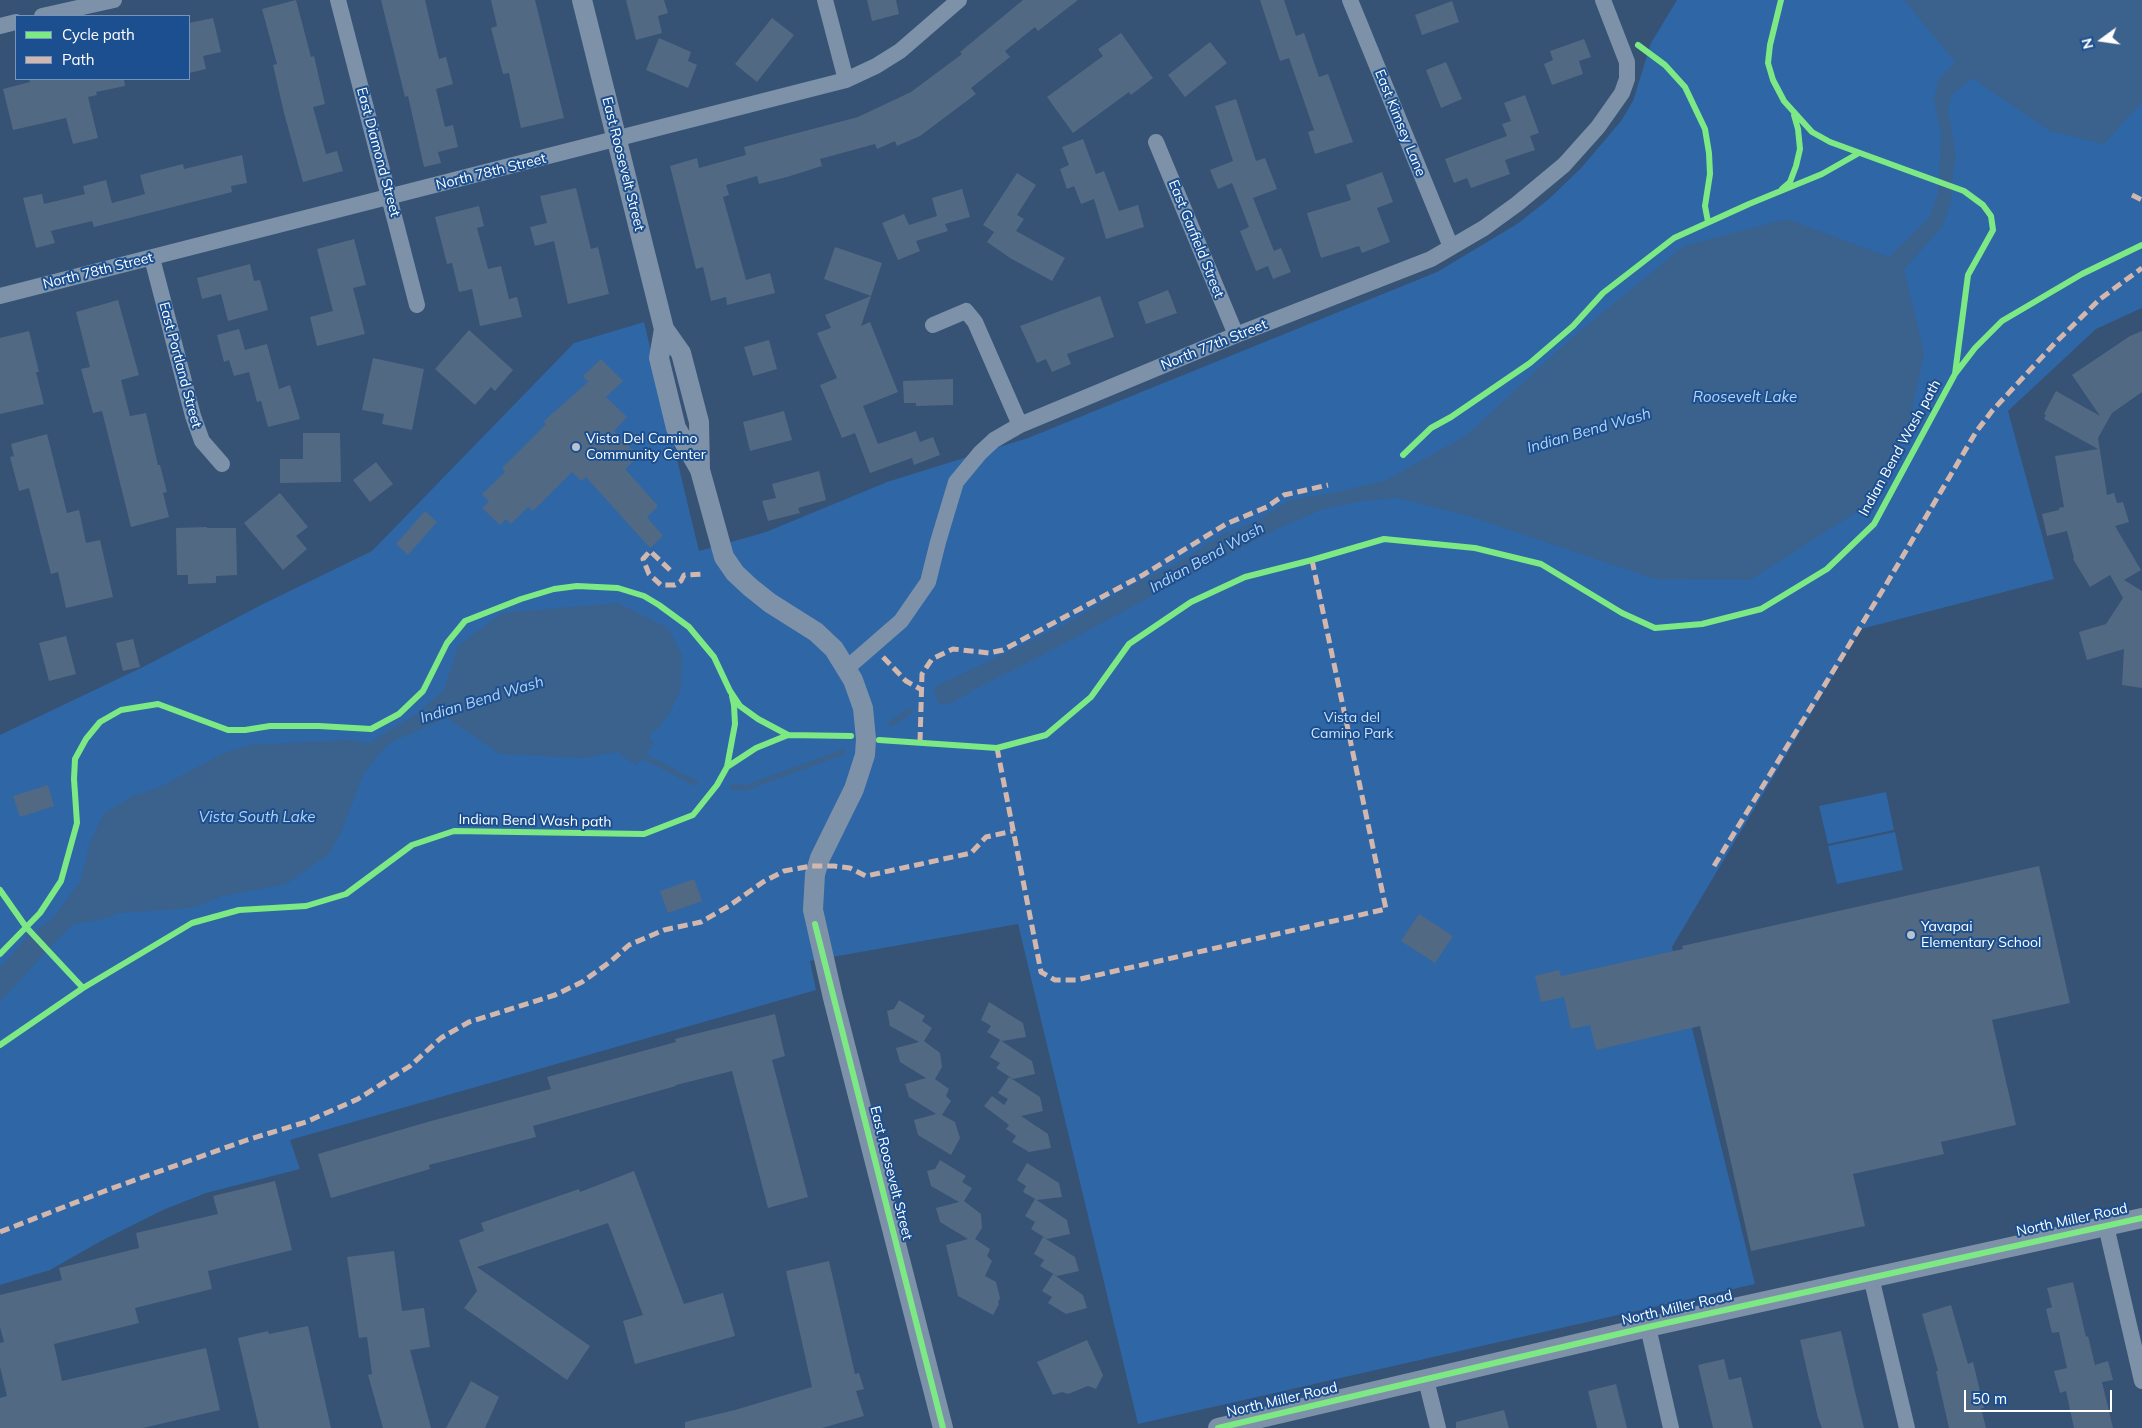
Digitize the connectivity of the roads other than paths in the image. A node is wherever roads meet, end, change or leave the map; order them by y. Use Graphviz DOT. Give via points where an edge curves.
graph roads {
  1 [pos="114,0"];
  2 [pos="338,0"];
  3 [pos="582,0"];
  4 [pos="825,0"];
  5 [pos="959,0"];
  6 [pos="1350,0"];
  7 [pos="1603,0"];
  8 [pos="46,15"];
  9 [pos="15,22"];
  10 [pos="0,26"];
  11 [pos="846,80"];
  12 [pos="617,140"];
  13 [pos="1156,142"];
  14 [pos="390,197"];
  15 [pos="1451,247"];
  16 [pos="152,258"];
  17 [pos="0,296"];
  18 [pos="417,305"];
  19 [pos="932,324"];
  20 [pos="1236,336"];
  21 [pos="1020,424"];
  22 [pos="222,464"];
  23 [pos="846,668"];
  24 [pos="2142,1218"];
  25 [pos="2106,1226"];
  26 [pos="1871,1277"];
  27 [pos="1648,1327"];
  28 [pos="1426,1380"];
  29 [pos="2142,1381"];
  30 [pos="943,1428"];
  31 [pos="1218,1428"];
  32 [pos="1438,1428"];
  33 [pos="1671,1428"];
  34 [pos="1907,1428"];
  1 -- 8 [label="street"];
  2 -- 14 [label="street, East Diamond Street"];
  3 -- 12 [label="street, East Roosevelt Street"];
  4 -- 11 [label="street"];
  5 -- 11 [label="street, North 78th Street" via="900,51"];
  6 -- 15 [label="street, East Kimsey Lane"];
  7 -- 15 [label="street, North 77th Street" via="1627,62 1627,79 1622,93 1598,127 1564,165 1497,218"];
  9 -- 10 [label="street"];
  11 -- 12 [label="street, North 78th Street"];
  12 -- 14 [label="street, North 78th Street"];
  12 -- 23 [label="street, East Roosevelt Street" via="664,329 681,354 694,402 699,422 700,470 724,557 735,573 770,603 816,632 834,649"];
  13 -- 20 [label="street, East Garfield Street"];
  14 -- 16 [label="street, North 78th Street"];
  14 -- 18 [label="street, East Diamond Street"];
  15 -- 20 [label="street, North 77th Street" via="1431,258"];
  16 -- 17 [label="street, North 78th Street"];
  16 -- 22 [label="street, East Portland Street" via="193,416 202,441"];
  19 -- 21 [label="street" via="966,311"];
  20 -- 21 [label="street, North 77th Street"];
  21 -- 23 [label="street, North 77th Street" via="994,440 956,482 928,582 901,622"];
  23 -- 30 [label="street, East Roosevelt Street" via="863,708 865,755 854,790 820,858 815,874 813,910"];
  24 -- 25 [label="street, North Miller Road"];
  25 -- 26 [label="street, North Miller Road"];
  25 -- 29 [label="street"];
  26 -- 27 [label="street, North Miller Road"];
  26 -- 34 [label="street"];
  27 -- 28 [label="street, North Miller Road"];
  27 -- 33 [label="street"];
  28 -- 31 [label="street, North Miller Road"];
  28 -- 32 [label="street"];
}
